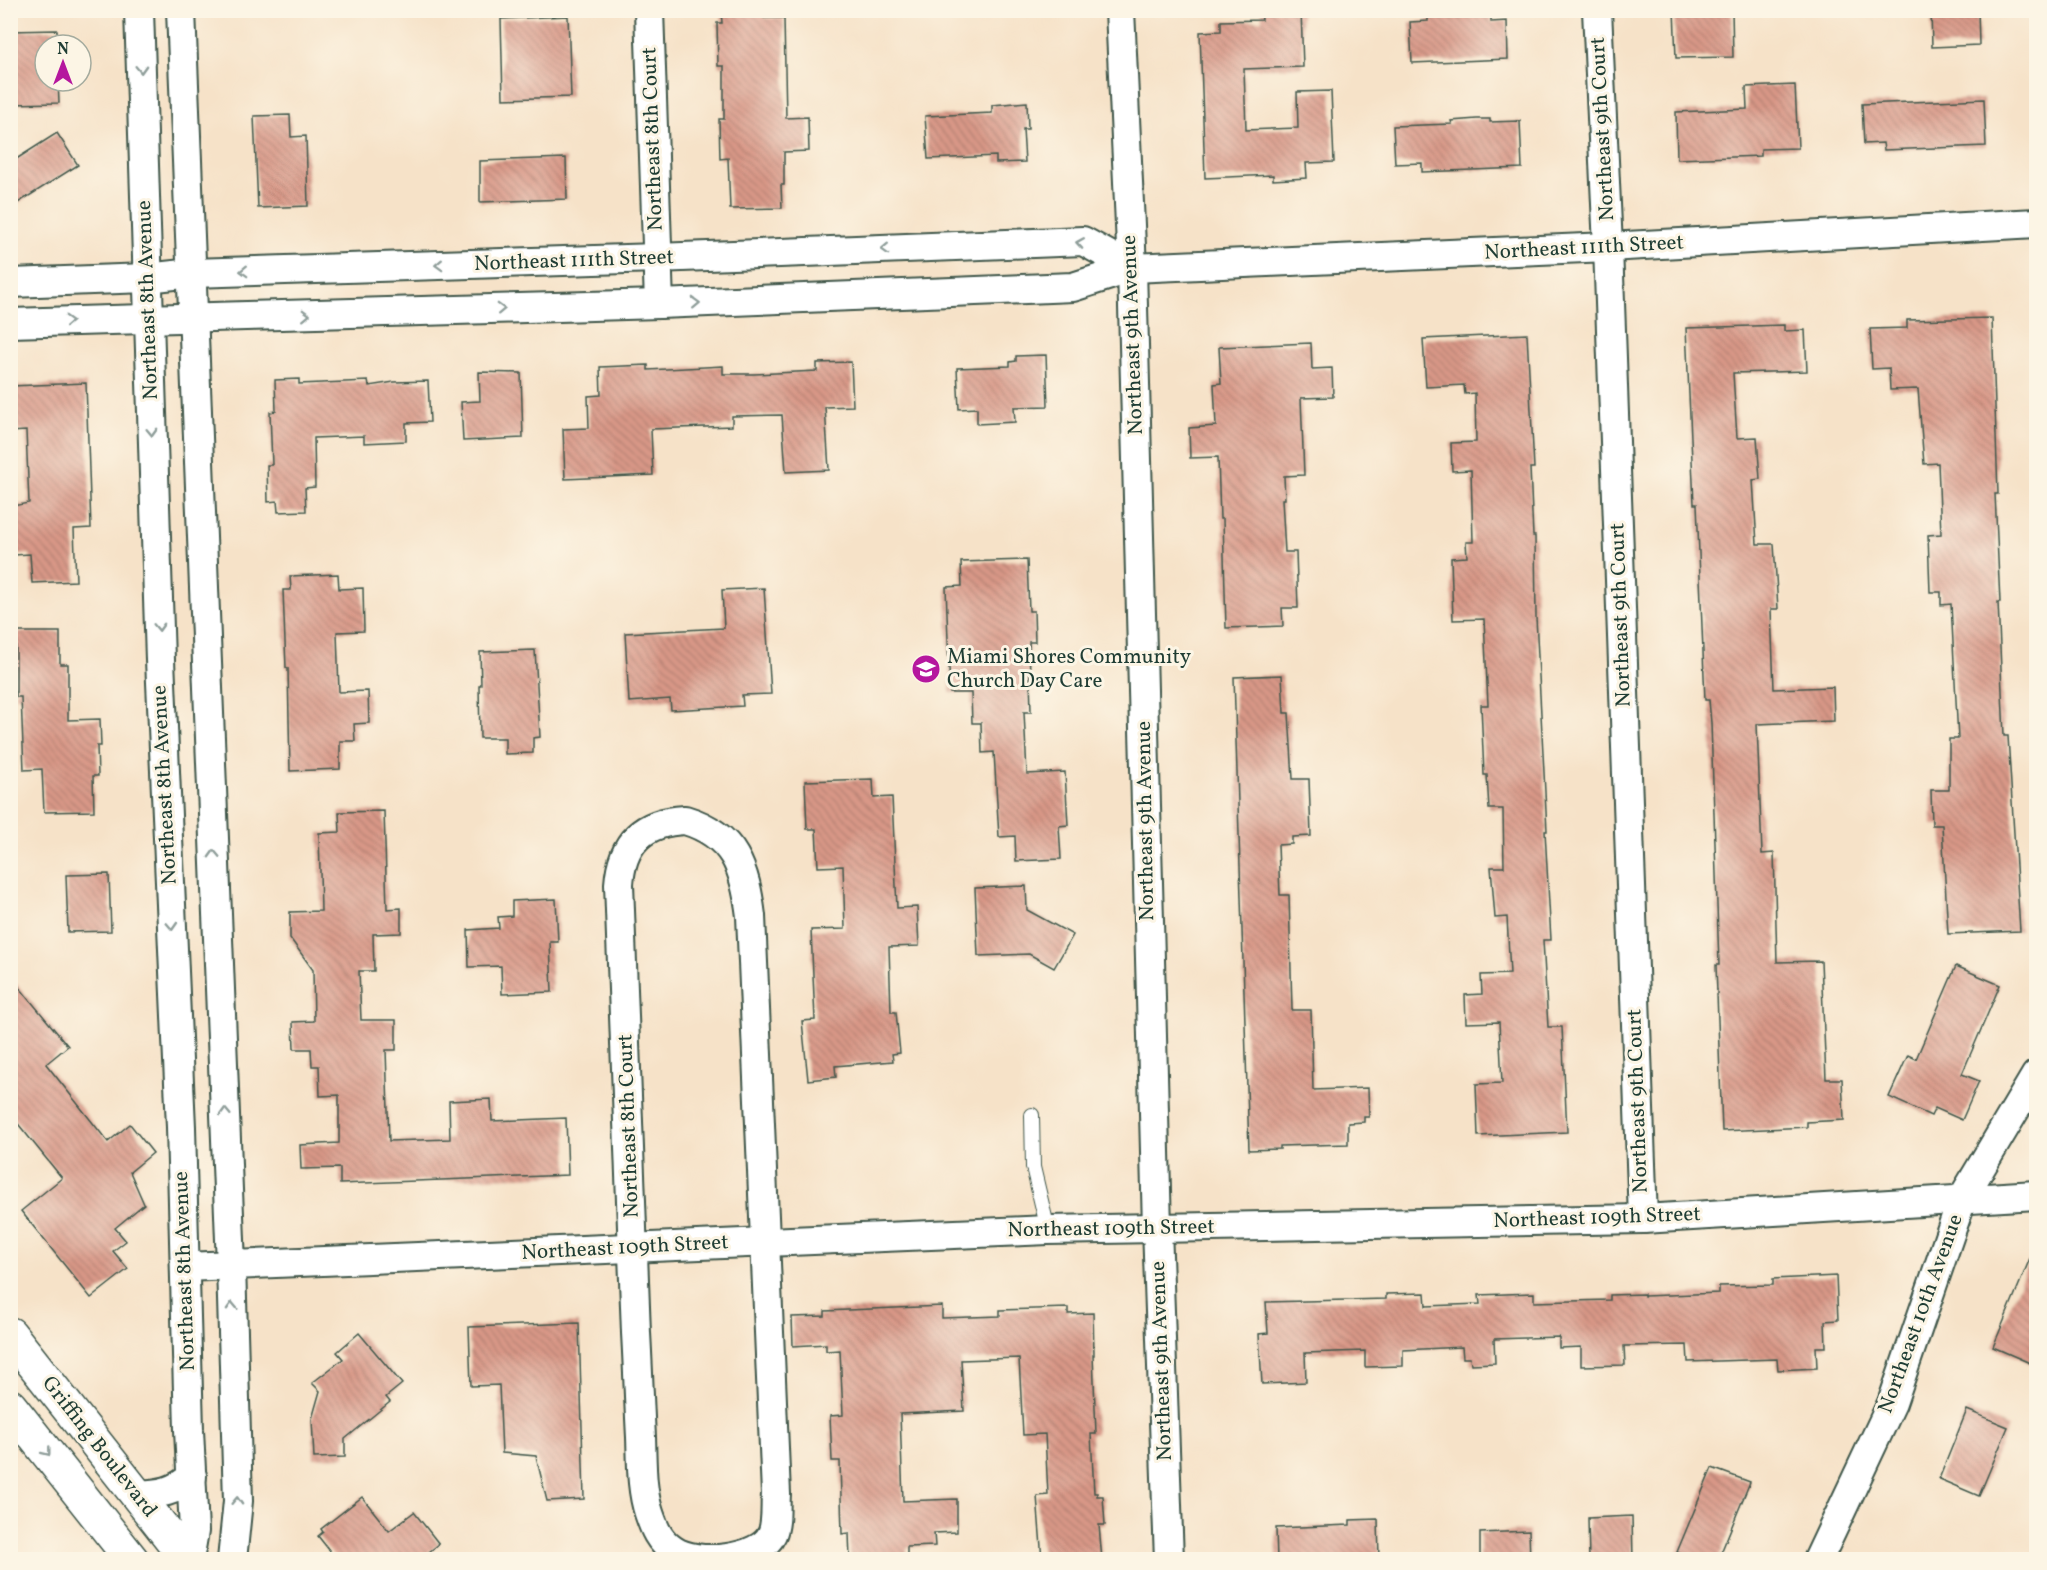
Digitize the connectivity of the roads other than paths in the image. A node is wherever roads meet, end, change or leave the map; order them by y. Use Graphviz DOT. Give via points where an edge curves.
graph roads {
  1 [pos="139,10"];
  2 [pos="181,10"];
  3 [pos="649,10"];
  4 [pos="1120,10"];
  5 [pos="1597,10"];
  6 [pos="2037,223"];
  7 [pos="1608,247"];
  8 [pos="657,258"];
  9 [pos="1132,268"];
  10 [pos="192,273"];
  11 [pos="147,278"];
  12 [pos="10,283"];
  13 [pos="659,304"];
  14 [pos="148,319"];
  15 [pos="194,319"];
  16 [pos="10,323"];
  17 [pos="2037,1075"];
  18 [pos="1032,1115"];
  19 [pos="2037,1195"];
  20 [pos="1962,1199"];
  21 [pos="1643,1219"];
  22 [pos="1156,1228"];
  23 [pos="1048,1230"];
  24 [pos="764,1242"];
  25 [pos="633,1248"];
  26 [pos="231,1265"];
  27 [pos="185,1267"];
  28 [pos="10,1334"];
  29 [pos="10,1406"];
  30 [pos="192,1476"];
  31 [pos="137,1495"];
  32 [pos="132,1560"];
  33 [pos="189,1560"];
  34 [pos="232,1560"];
  35 [pos="1169,1560"];
  36 [pos="1818,1560"];
  1 -- 11 [label="street, Northeast 8th Avenue, one-way"];
  2 -- 10 [label="street"];
  3 -- 8 [label="street, Northeast 8th Court"];
  4 -- 9 [label="street, Northeast 9th Avenue"];
  5 -- 7 [label="street, Northeast 9th Court"];
  6 -- 7 [label="street, Northeast 111th Street"];
  7 -- 9 [label="street, Northeast 111th Street"];
  7 -- 21 [label="street, Northeast 9th Court"];
  9 -- 8 [label="street, Northeast 111th Street, one-way" via="1083,241"];
  8 -- 10 [label="street, Northeast 111th Street, one-way"];
  8 -- 13 [label="street, Northeast 8th Court"];
  13 -- 9 [label="street, Northeast 111th Street, one-way" via="1074,287"];
  9 -- 22 [label="street, Northeast 9th Avenue"];
  10 -- 11 [label="street, Northeast 111th Street"];
  10 -- 15 [label="street"];
  11 -- 12 [label="street, Northeast 111th Street"];
  11 -- 14 [label="street, Northeast 8th Avenue"];
  15 -- 13 [label="street, Northeast 111th Street, one-way"];
  14 -- 15 [label="street, Northeast 111th Street"];
  16 -- 14 [label="street, Northeast 111th Street, one-way"];
  14 -- 27 [label="street, Northeast 8th Avenue, one-way"];
  26 -- 15 [label="street, one-way"];
  17 -- 20 [label="street, Northeast 10th Avenue"];
  18 -- 23 [label="lane" via="1033,1167"];
  19 -- 20 [label="street, Northeast 109th Street"];
  20 -- 21 [label="street, Northeast 109th Street"];
  20 -- 36 [label="street, Northeast 10th Avenue" via="1892,1403"];
  21 -- 22 [label="street, Northeast 109th Street"];
  22 -- 23 [label="street, Northeast 109th Street"];
  22 -- 35 [label="street, Northeast 9th Avenue"];
  23 -- 24 [label="street, Northeast 109th Street"];
  24 -- 25 [label="street, Northeast 109th Street"];
  24 -- 25 [label="street, Northeast 8th Court" via="776,1494 772,1533 765,1544 752,1552 713,1559 690,1559 674,1552 662,1542 648,1509 642,1470"];
  24 -- 25 [label="street, Northeast 8th Court" via="748,892 737,859 727,844 715,833 685,820 668,821 639,834 620,866"];
  25 -- 26 [label="street, Northeast 109th Street"];
  26 -- 27 [label="street, Northeast 109th Street"];
  34 -- 26 [label="street, one-way" via="238,1501"];
  27 -- 30 [label="street, Northeast 8th Avenue"];
  28 -- 31 [label="street, Griffing Boulevard"];
  29 -- 32 [label="street, Griffing Boulevard, one-way"];
  30 -- 31 [label="street" via="170,1492"];
  30 -- 33 [label="street, Northeast 8th Avenue" via="194,1531"];
  31 -- 33 [label="street, Griffing Boulevard"];
}
